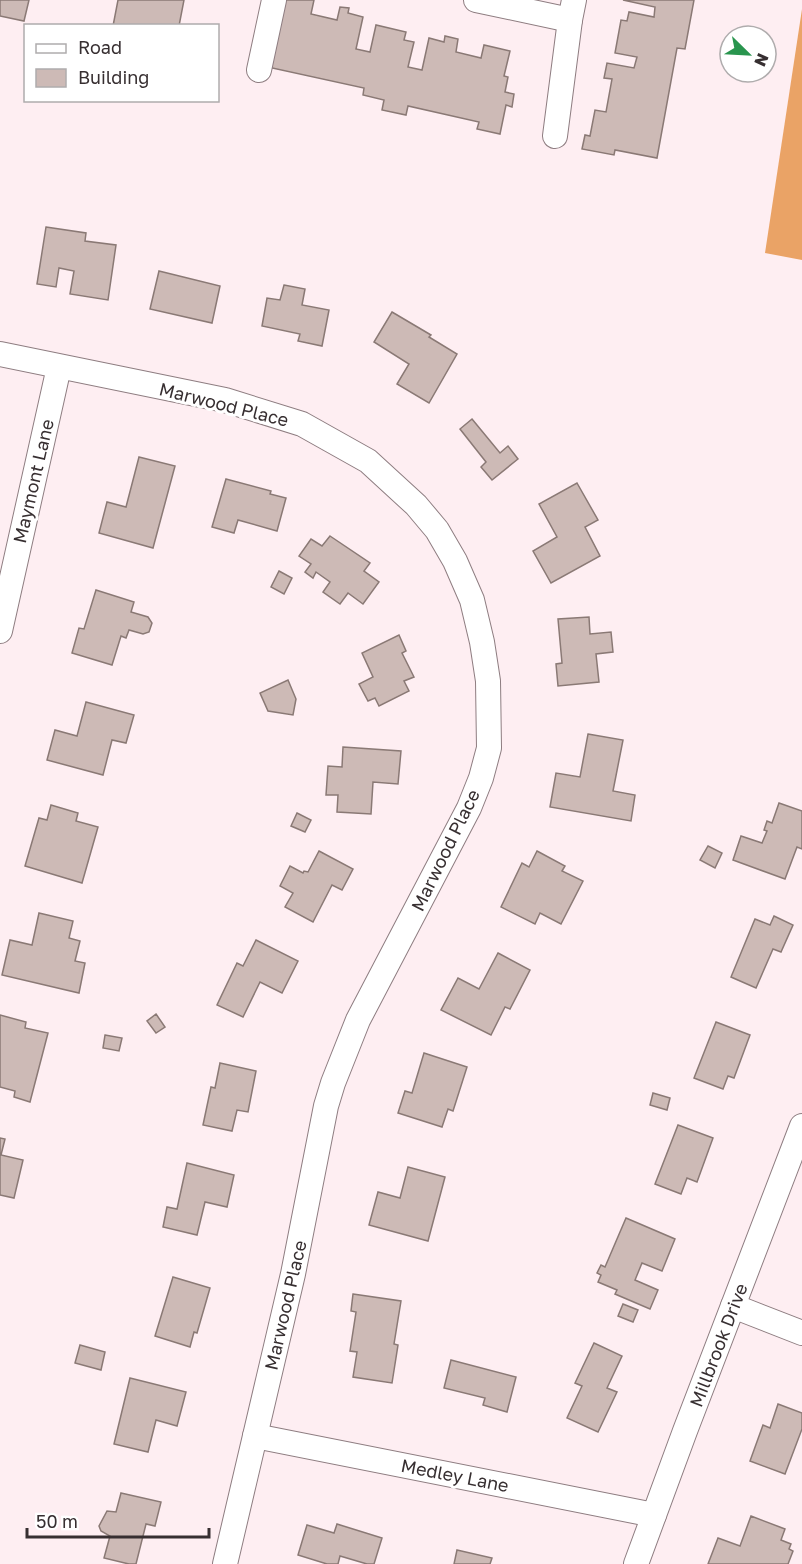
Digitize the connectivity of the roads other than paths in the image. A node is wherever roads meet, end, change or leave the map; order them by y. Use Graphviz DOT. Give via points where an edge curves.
graph roads {
  1 [pos="274,0"];
  2 [pos="476,0"];
  3 [pos="572,10"];
  4 [pos="259,70"];
  5 [pos="555,136"];
  6 [pos="0,354"];
  7 [pos="59,367"];
  8 [pos="0,631"];
  9 [pos="802,1126"];
  10 [pos="734,1306"];
  11 [pos="802,1333"];
  12 [pos="255,1436"];
  13 [pos="654,1515"];
  14 [pos="225,1564"];
  15 [pos="636,1564"];
  1 -- 4 [label="street"];
  2 -- 3 [label="street"];
  3 -- 5 [label="street"];
  6 -- 7 [label="street, Marwood Place"];
  7 -- 8 [label="street, Maymont Lane"];
  7 -- 12 [label="street, Marwood Place" via="225,400 302,424 368,461 437,530 472,600 482,642 488,681 489,748 481,778 451,844 358,1020 333,1083"];
  9 -- 10 [label="street, Millbrook Drive"];
  10 -- 11 [label="street"];
  10 -- 13 [label="street, Millbrook Drive"];
  12 -- 13 [label="street, Medley Lane"];
  12 -- 14 [label="street, Marwood Place"];
  13 -- 15 [label="street, Millbrook Drive"];
}
